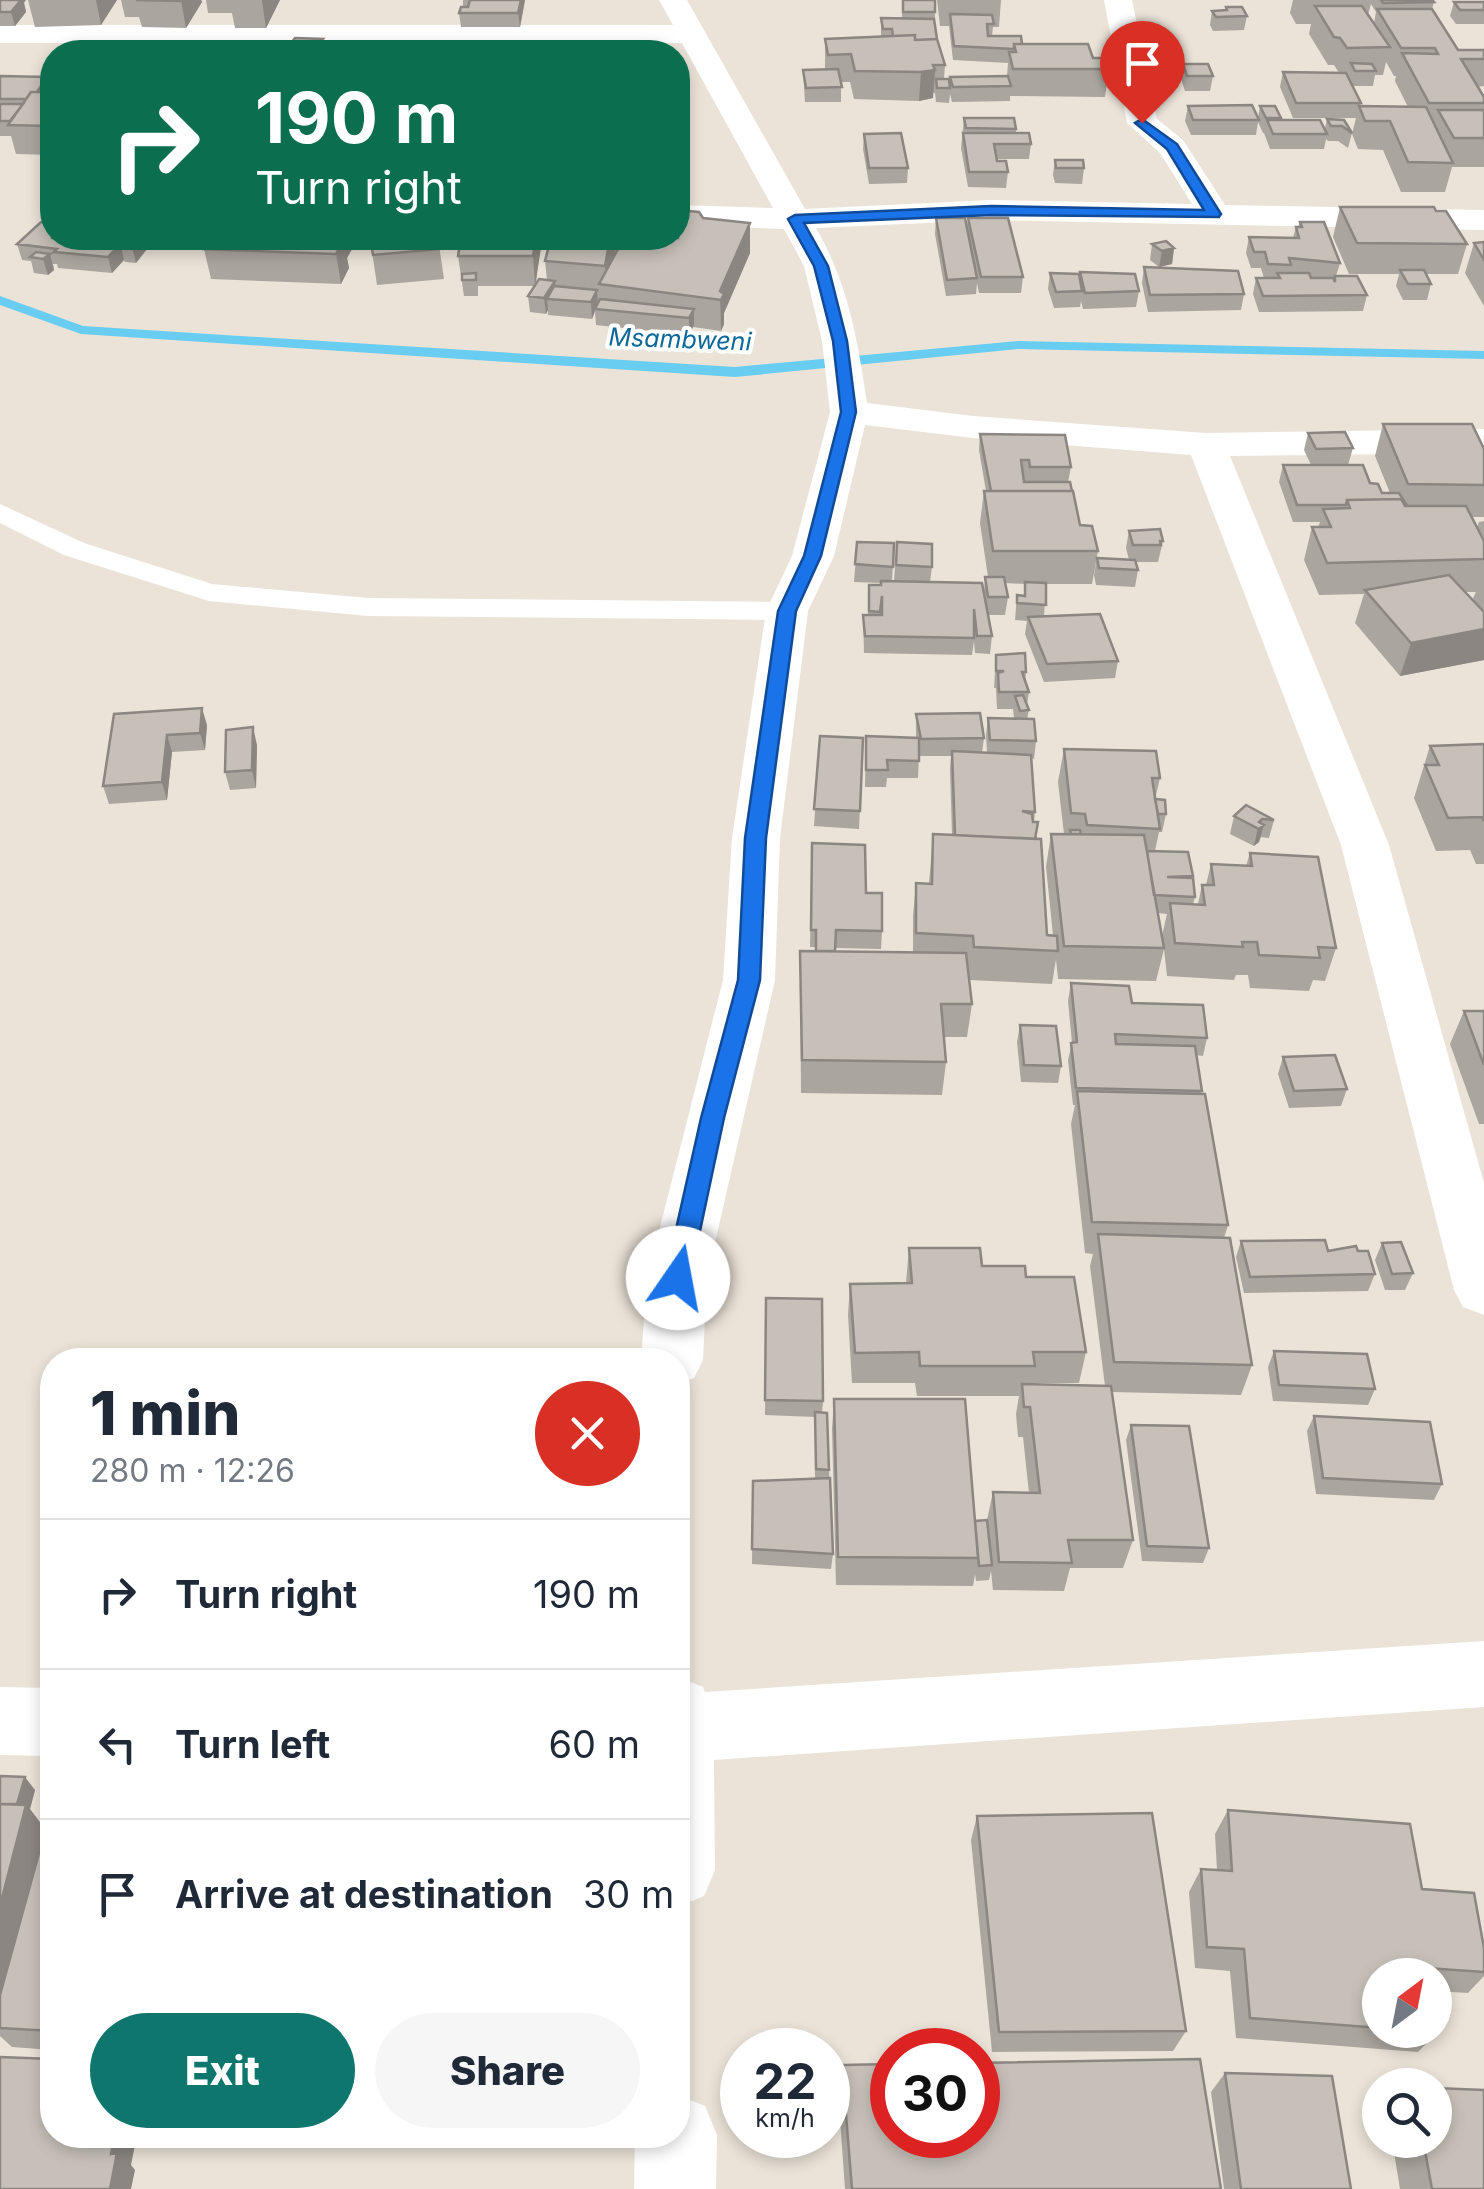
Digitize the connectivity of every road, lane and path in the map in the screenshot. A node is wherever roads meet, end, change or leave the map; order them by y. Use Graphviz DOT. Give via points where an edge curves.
graph roads {
  1 [pos="673,0"];
  2 [pos="1118,0"];
  3 [pos="0,34"];
  4 [pos="690,34"];
  5 [pos="1214,214"];
  6 [pos="690,216"];
  7 [pos="795,219"];
  8 [pos="1484,220"];
  9 [pos="845,376"];
  10 [pos="1484,440"];
  11 [pos="1206,445"];
  12 [pos="0,512"];
  13 [pos="787,611"];
  14 [pos="1484,1290"];
  15 [pos="673,1348"];
  16 [pos="1484,1674"];
  17 [pos="0,1721"];
  18 [pos="40,1722"];
  19 [pos="690,1727"];
  20 [pos="676,2148"];
  21 [pos="676,2189"];
  1 -- 4 [label="street"];
  2 -- 5 [label="street" via="1142,123 1172,147"];
  3 -- 4 [label="street"];
  4 -- 7 [label="street"];
  5 -- 7 [label="street" via="991,210"];
  5 -- 8 [label="street"];
  6 -- 7 [label="street"];
  7 -- 9 [label="street" via="821,266"];
  9 -- 11 [label="street" via="973,427"];
  9 -- 13 [label="street" via="813,556"];
  10 -- 11 [label="street"];
  11 -- 14 [label="street" via="1365,844"];
  12 -- 13 [label="lane" via="74,549 209,592 368,607"];
  13 -- 15 [label="street" via="756,838 749,980 678,1278"];
  16 -- 19 [label="street"];
  17 -- 18 [label="street"];
  20 -- 21 [label="street"];
}
